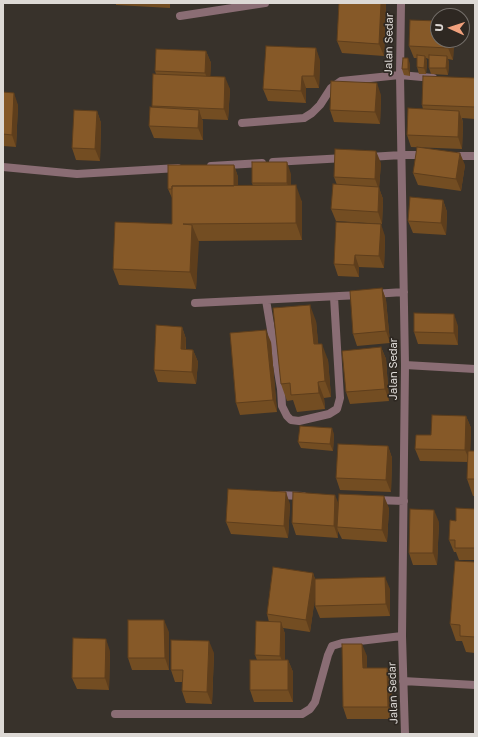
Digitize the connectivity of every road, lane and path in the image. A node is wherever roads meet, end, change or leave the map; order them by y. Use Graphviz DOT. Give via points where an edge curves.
graph roads {
  1 [pos="265,3"];
  2 [pos="401,3"];
  3 [pos="180,16"];
  4 [pos="400,75"];
  5 [pos="445,79"];
  6 [pos="242,123"];
  7 [pos="402,155"];
  8 [pos="431,155"];
  9 [pos="446,156"];
  10 [pos="475,156"];
  11 [pos="204,166"];
  12 [pos="3,167"];
  13 [pos="188,167"];
  14 [pos="404,292"];
  15 [pos="334,297"];
  16 [pos="266,300"];
  17 [pos="194,303"];
  18 [pos="405,366"];
  19 [pos="475,369"];
  20 [pos="272,495"];
  21 [pos="310,497"];
  22 [pos="365,499"];
  23 [pos="404,501"];
  24 [pos="402,636"];
  25 [pos="403,682"];
  26 [pos="475,685"];
  27 [pos="115,714"];
  28 [pos="405,734"];
  1 -- 3 [label="street"];
  2 -- 4 [label="street, Jalan Sedar"];
  4 -- 5 [label="street"];
  4 -- 6 [label="street" via="341,81 331,88 316,109 304,118"];
  4 -- 7 [label="street, Jalan Sedar"];
  7 -- 8 [label="street"];
  7 -- 11 [label="street"];
  7 -- 14 [label="street, Jalan Sedar"];
  9 -- 10 [label="street"];
  12 -- 13 [label="street" via="77,174"];
  14 -- 15 [label="street"];
  14 -- 18 [label="street, Jalan Sedar"];
  15 -- 16 [label="street"];
  15 -- 16 [label="street" via="340,398 337,409 329,414 299,421 291,420 282,406"];
  16 -- 17 [label="street"];
  18 -- 19 [label="street"];
  18 -- 23 [label="street, Jalan Sedar"];
  20 -- 21 [label="street"];
  22 -- 23 [label="street"];
  23 -- 24 [label="street, Jalan Sedar"];
  24 -- 25 [label="street, Jalan Sedar"];
  24 -- 27 [label="street" via="332,646 315,702 302,714"];
  25 -- 26 [label="street"];
  25 -- 28 [label="street, Jalan Sedar"];
}
